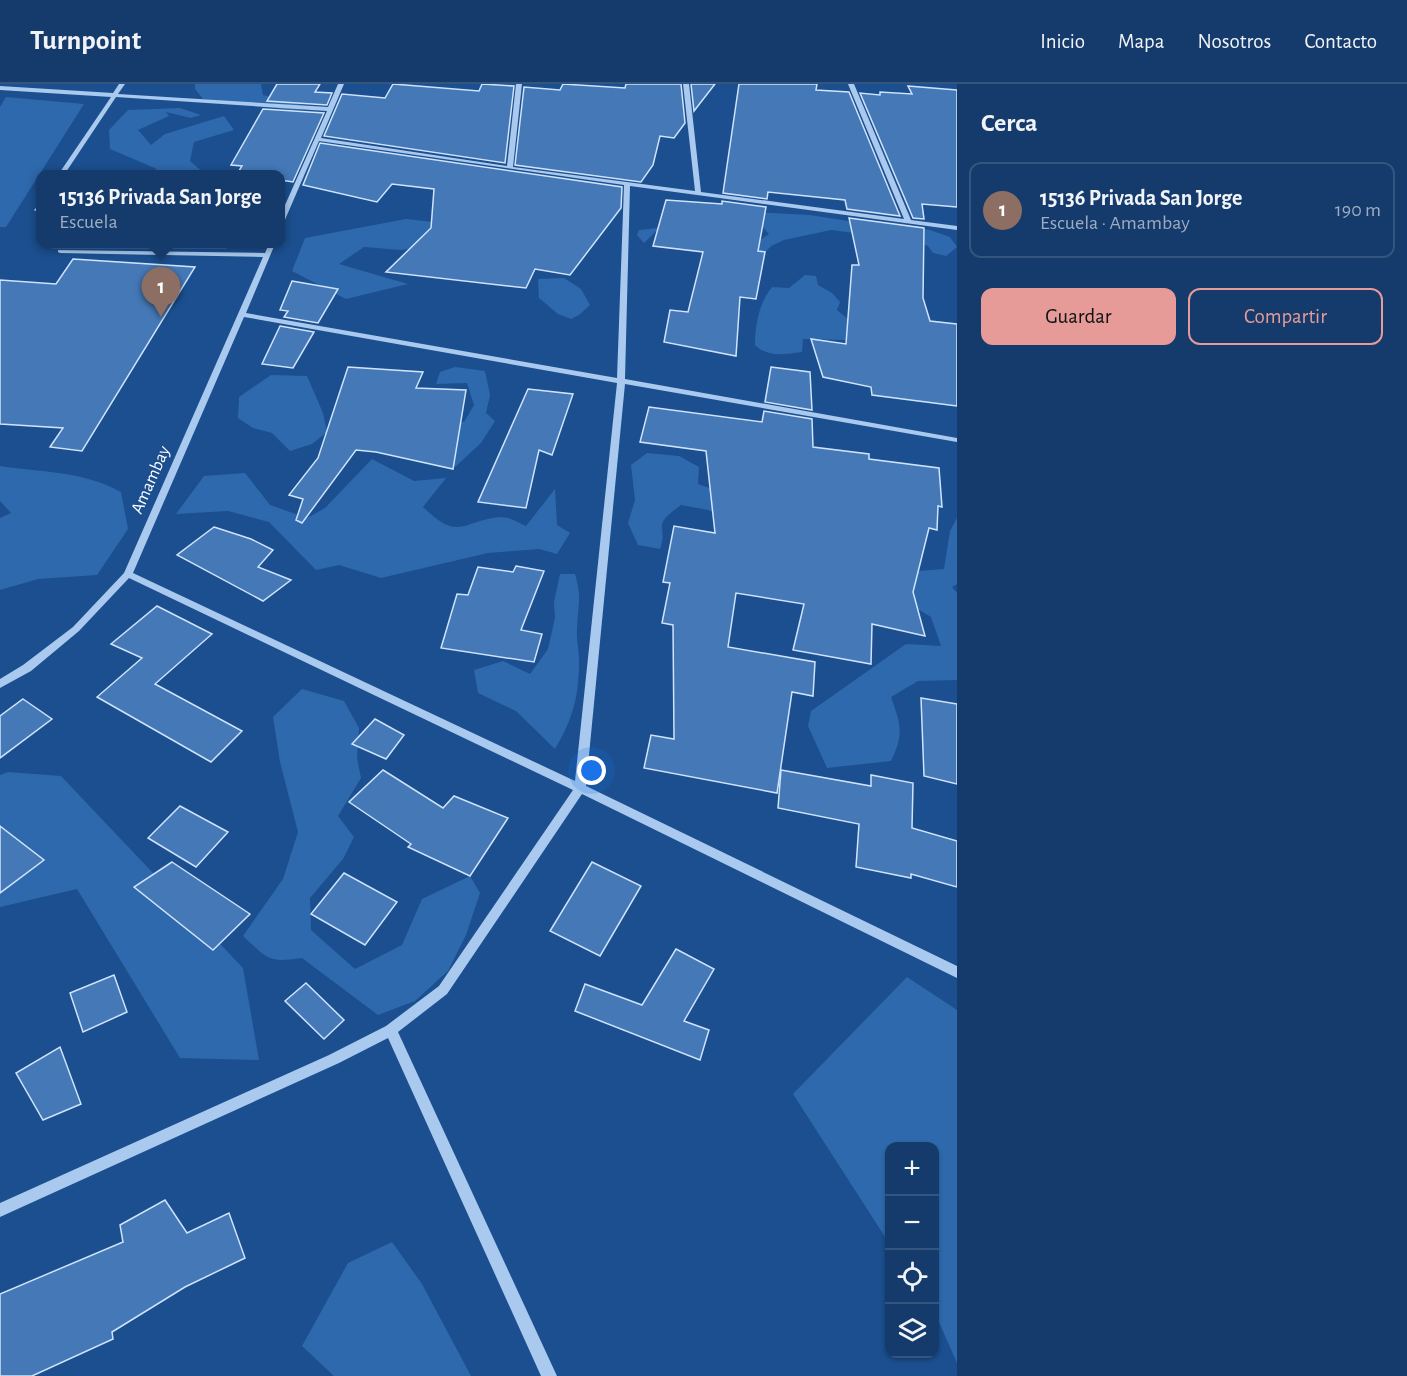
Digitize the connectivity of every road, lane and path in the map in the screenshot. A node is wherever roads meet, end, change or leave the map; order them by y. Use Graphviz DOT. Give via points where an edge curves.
graph roads {
  1 [pos="122,84"];
  2 [pos="341,84"];
  3 [pos="519,84"];
  4 [pos="686,84"];
  5 [pos="851,84"];
  6 [pos="0,88"];
  7 [pos="114,96"];
  8 [pos="330,109"];
  9 [pos="318,139"];
  10 [pos="510,168"];
  11 [pos="64,170"];
  12 [pos="627,184"];
  13 [pos="698,193"];
  14 [pos="285,213"];
  15 [pos="909,222"];
  16 [pos="957,228"];
  17 [pos="270,248"];
  18 [pos="60,251"];
  19 [pos="267,255"];
  20 [pos="241,314"];
  21 [pos="621,381"];
  22 [pos="957,440"];
  23 [pos="128,574"];
  24 [pos="0,684"];
  25 [pos="580,788"];
  26 [pos="957,972"];
  27 [pos="390,1030"];
  28 [pos="0,1210"];
  29 [pos="549,1376"];
  1 -- 7 [label="street"];
  2 -- 8 [label="street"];
  3 -- 10 [label="street"];
  4 -- 13 [label="street"];
  5 -- 15 [label="street"];
  6 -- 7 [label="street"];
  7 -- 8 [label="street"];
  7 -- 11 [label="street"];
  8 -- 9 [label="street"];
  9 -- 10 [label="street"];
  9 -- 14 [label="street"];
  10 -- 12 [label="street"];
  12 -- 13 [label="street"];
  12 -- 21 [label="street"];
  13 -- 15 [label="street"];
  15 -- 16 [label="street"];
  17 -- 19 [label="street, Amambay"];
  18 -- 19 [label="street"];
  19 -- 20 [label="street, Amambay"];
  20 -- 21 [label="street"];
  20 -- 23 [label="street, Amambay"];
  21 -- 22 [label="street"];
  21 -- 25 [label="street"];
  23 -- 24 [label="street, Amambay" via="76,629"];
  23 -- 25 [label="street"];
  25 -- 26 [label="street"];
  25 -- 27 [label="street" via="443,990"];
  27 -- 28 [label="street"];
  27 -- 29 [label="street"];
}
